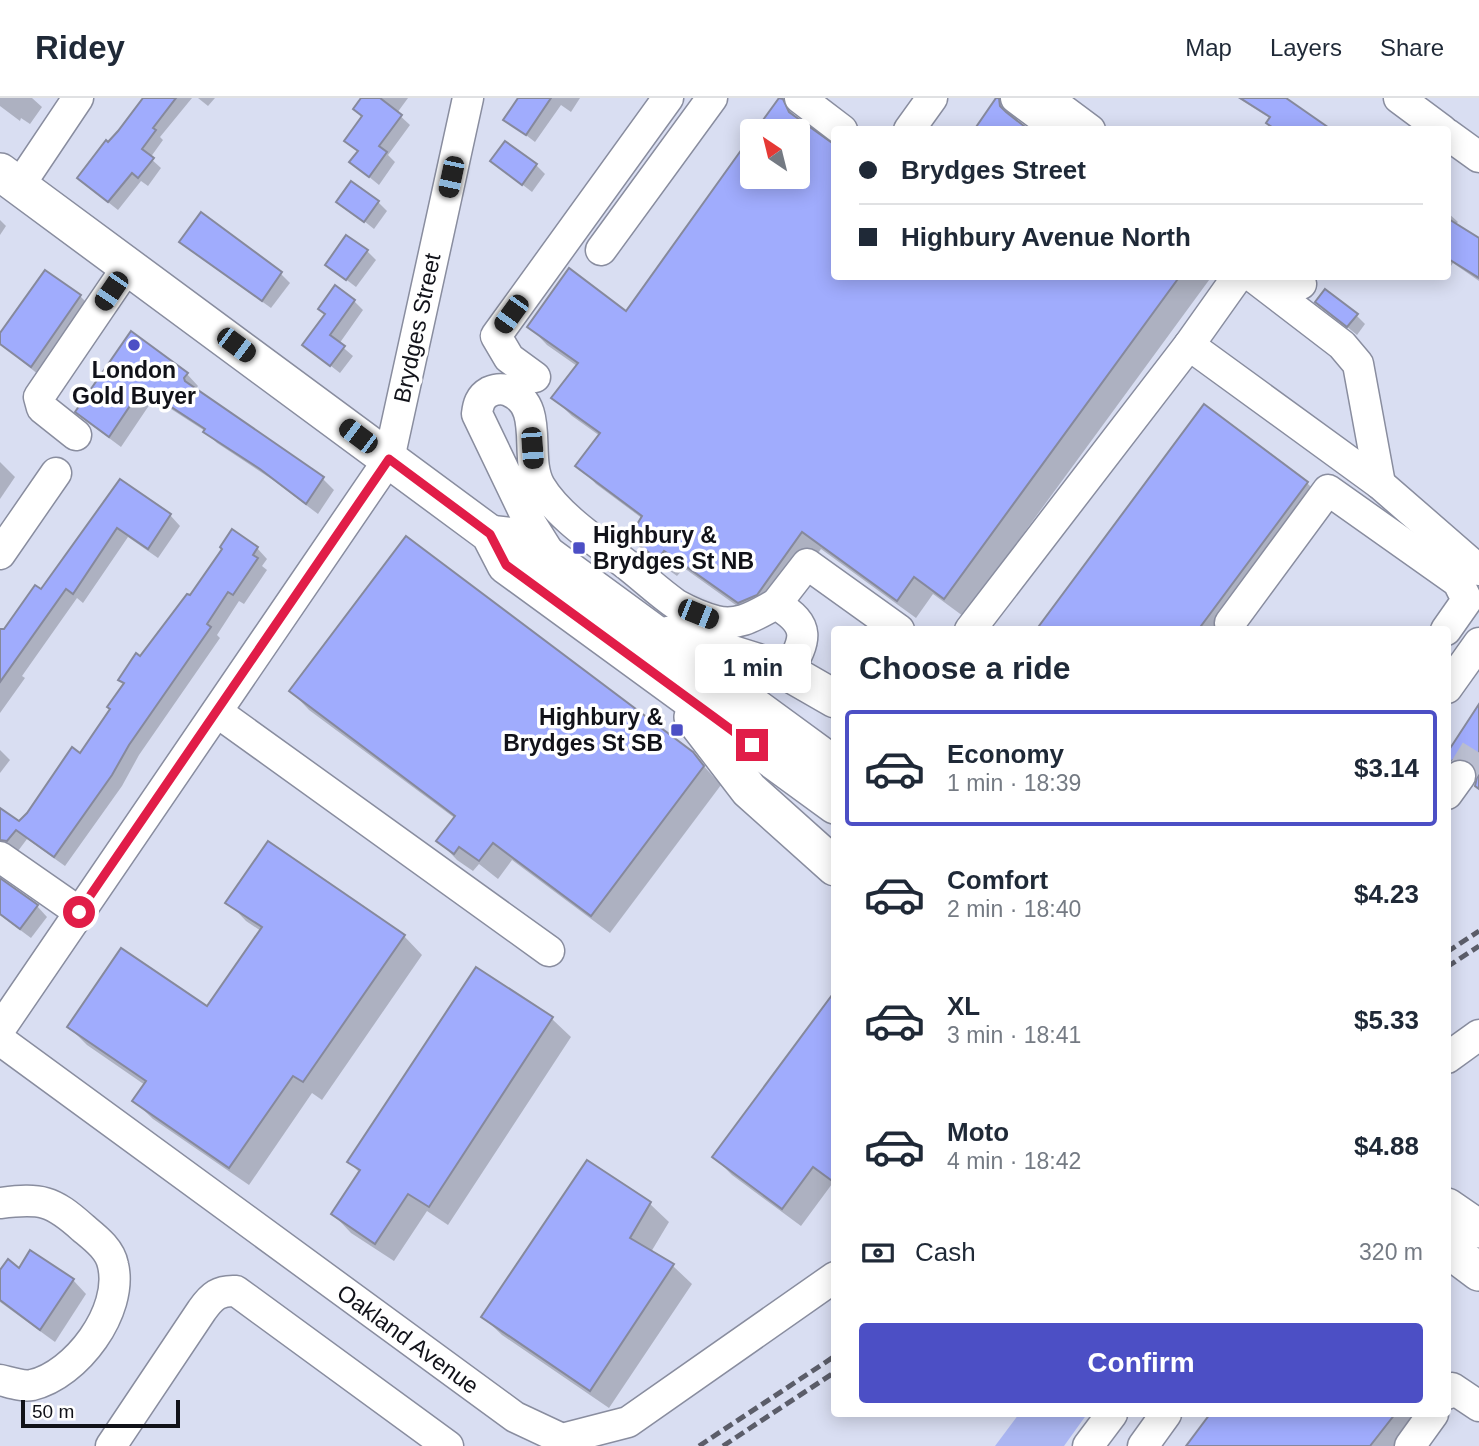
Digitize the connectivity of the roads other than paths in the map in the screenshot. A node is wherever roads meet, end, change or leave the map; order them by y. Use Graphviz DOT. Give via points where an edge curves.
graph roads {
  1 [pos="78,98"];
  2 [pos="468,98"];
  3 [pos="668,98"];
  4 [pos="712,98"];
  5 [pos="800,98"];
  6 [pos="932,98"];
  7 [pos="1016,98"];
  8 [pos="1047,98"];
  9 [pos="1399,98"];
  10 [pos="837,126"];
  11 [pos="912,126"];
  12 [pos="1054,126"];
  13 [pos="1085,126"];
  14 [pos="1437,126"];
  15 [pos="1451,137"];
  16 [pos="1479,157"];
  17 [pos="10,179"];
  18 [pos="601,250"];
  19 [pos="128,265"];
  20 [pos="1235,280"];
  21 [pos="1257,280"];
  22 [pos="1189,345"];
  23 [pos="509,358"];
  24 [pos="535,377"];
  25 [pos="486,393"];
  26 [pos="76,435"];
  27 [pos="389,459"];
  28 [pos="56,473"];
  29 [pos="1380,484"];
  30 [pos="490,534"];
  31 [pos="0,554"];
  32 [pos="553,560"];
  33 [pos="1479,570"];
  34 [pos="782,608"];
  35 [pos="893,626"];
  36 [pos="973,626"];
  37 [pos="1233,626"];
  38 [pos="1449,626"];
  39 [pos="643,627"];
  40 [pos="1479,643"];
  41 [pos="788,672"];
  42 [pos="1451,682"];
  43 [pos="669,686"];
  44 [pos="831,697"];
  45 [pos="217,712"];
  46 [pos="831,763"];
  47 [pos="831,802"];
  48 [pos="0,857"];
  49 [pos="831,863"];
  50 [pos="79,912"];
  51 [pos="549,951"];
  52 [pos="0,1028"];
  53 [pos="1479,1035"];
  54 [pos="0,1040"];
  55 [pos="1451,1055"];
  56 [pos="0,1203"];
  57 [pos="1451,1210"];
  58 [pos="1479,1229"];
  59 [pos="1451,1251"];
  60 [pos="1479,1272"];
  61 [pos="831,1280"];
  62 [pos="0,1380"];
  63 [pos="1451,1390"];
  64 [pos="1479,1406"];
  65 [pos="1110,1417"];
  66 [pos="1164,1417"];
  67 [pos="1431,1417"];
  68 [pos="111,1446"];
  69 [pos="448,1446"];
  70 [pos="1088,1446"];
  71 [pos="1143,1446"];
  72 [pos="1410,1446"];
  1 -- 17 [label="street"];
  2 -- 27 [label="street, Brydges Street"];
  3 -- 23 [label="street" via="496,336"];
  4 -- 18 [label="street"];
  5 -- 10 [label="street"];
  6 -- 11 [label="street"];
  7 -- 12 [label="street"];
  8 -- 13 [label="street"];
  9 -- 14 [label="street"];
  15 -- 16 [label="street"];
  17 -- 19 [label="main road"];
  19 -- 26 [label="street" via="39,397 42,408"];
  19 -- 27 [label="main road"];
  20 -- 22 [label="street"];
  21 -- 29 [label="street" via="1342,345 1358,364"];
  22 -- 29 [label="street"];
  22 -- 36 [label="street"];
  23 -- 24 [label="street"];
  23 -- 25 [label="street"];
  25 -- 32 [label="street" via="477,414 525,514"];
  25 -- 34 [label="street" via="503,388 525,401 530,410 536,478 548,497 678,606 718,622 743,622"];
  27 -- 30 [label="main road"];
  27 -- 45 [label="street, Brydges Street"];
  28 -- 31 [label="street"];
  29 -- 33 [label="street"];
  30 -- 32 [label="main road" via="524,538"];
  30 -- 43 [label="main road" via="506,565"];
  32 -- 39 [label="main road"];
  34 -- 35 [label="street" via="812,568"];
  34 -- 41 [label="street" via="800,623 804,634"];
  37 -- 38 [label="street" via="1328,490 1458,582 1467,600"];
  39 -- 41 [label="main road"];
  39 -- 46 [label="main road"];
  40 -- 42 [label="street"];
  41 -- 44 [label="main road"];
  43 -- 47 [label="main road"];
  43 -- 49 [label="main road" via="748,790"];
  45 -- 50 [label="street, Brydges Street"];
  45 -- 51 [label="street"];
  48 -- 50 [label="street"];
  50 -- 52 [label="street, Brydges Street"];
  53 -- 55 [label="street"];
  54 -- 61 [label="street, Oakland Avenue" via="515,1417 562,1439 628,1422"];
  56 -- 62 [label="street" via="34,1200 61,1208 103,1245 113,1263 115,1283 106,1321 88,1346 63,1368 29,1386"];
  57 -- 58 [label="main road"];
  59 -- 60 [label="main road"];
  63 -- 64 [label="street"];
  65 -- 70 [label="street"];
  66 -- 71 [label="street"];
  67 -- 72 [label="street"];
  68 -- 69 [label="street" via="211,1297 224,1290 236,1291"];
}
